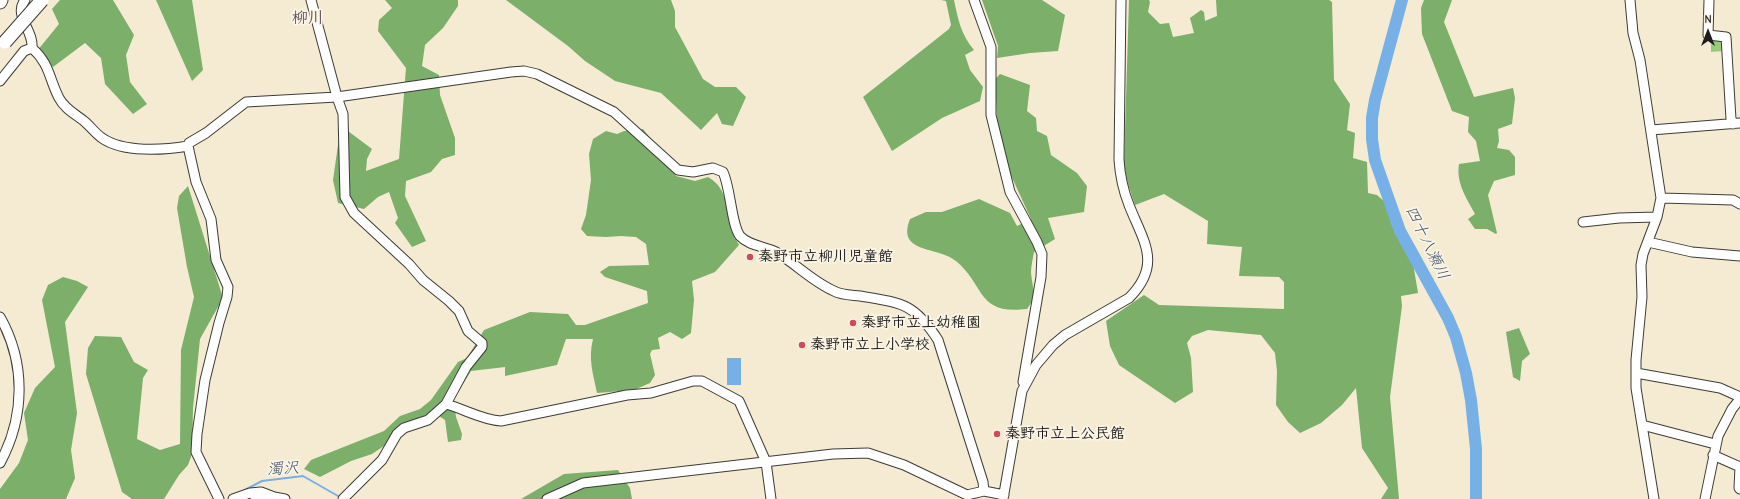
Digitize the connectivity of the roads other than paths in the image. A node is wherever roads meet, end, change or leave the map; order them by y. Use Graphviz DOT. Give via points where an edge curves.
graph roads {
  1 [pos="25,0"];
  2 [pos="42,0"];
  3 [pos="311,0"];
  4 [pos="974,0"];
  5 [pos="1121,0"];
  6 [pos="1630,0"];
  7 [pos="1709,0"];
  8 [pos="3,46"];
  9 [pos="32,48"];
  10 [pos="0,81"];
  11 [pos="337,97"];
  12 [pos="1737,124"];
  13 [pos="1651,130"];
  14 [pos="188,146"];
  15 [pos="1661,198"];
  16 [pos="1740,204"];
  17 [pos="1646,217"];
  18 [pos="1657,217"];
  19 [pos="1583,222"];
  20 [pos="1648,241"];
  21 [pos="1740,253"];
  22 [pos="0,318"];
  23 [pos="1636,373"];
  24 [pos="1022,391"];
  25 [pos="1740,398"];
  26 [pos="446,404"];
  27 [pos="1642,425"];
  28 [pos="1715,444"];
  29 [pos="1713,455"];
  30 [pos="766,462"];
  31 [pos="0,463"];
  32 [pos="1740,489"];
  33 [pos="984,491"];
  34 [pos="274,497"];
  35 [pos="966,497"];
  36 [pos="1003,497"];
  37 [pos="219,499"];
  38 [pos="233,499"];
  39 [pos="255,499"];
  40 [pos="285,499"];
  41 [pos="343,499"];
  42 [pos="547,499"];
  43 [pos="771,499"];
  44 [pos="1654,499"];
  45 [pos="1705,499"];
  1 -- 9 [label="street" via="21,15 33,41"];
  2 -- 8 [label="highway, bridge"];
  3 -- 11 [label="street"];
  4 -- 24 [label="street" via="991,47 991,115 1010,192 1042,254 1041,277"];
  5 -- 24 [label="street" via="1120,176 1128,205 1146,243 1146,271 1129,298 1074,329 1053,345 1036,365"];
  6 -- 13 [label="street" via="1633,33"];
  7 -- 12 [label="street" via="1708,39 1726,37 1731,119"];
  9 -- 10 [label="street" via="24,51"];
  9 -- 14 [label="street" via="50,72 60,100 102,138 134,148 169,150"];
  11 -- 14 [label="street" via="246,102"];
  11 -- 26 [label="street" via="344,114 344,197 354,213 423,280 449,301 459,312 468,331 482,343 482,347 466,367"];
  11 -- 33 [label="street" via="524,71 537,74 614,112 678,170 693,172 713,168 723,172 728,182 732,212 740,235 747,242 775,252 835,292 904,305 927,323 938,340"];
  12 -- 13 [label="street"];
  13 -- 15 [label="street"];
  14 -- 37 [label="street" via="196,182 211,219 216,260 228,287 228,296 205,380 196,434 196,452"];
  15 -- 16 [label="street" via="1733,200"];
  15 -- 18 [label="street"];
  17 -- 18 [label="street"];
  17 -- 19 [label="street"];
  17 -- 20 [label="street"];
  18 -- 20 [label="street"];
  20 -- 21 [label="street" via="1692,252"];
  20 -- 23 [label="street" via="1640,265 1642,297 1637,334"];
  22 -- 31 [label="street" via="15,353 20,380 19,408"];
  23 -- 25 [label="street" via="1720,388"];
  23 -- 27 [label="street"];
  24 -- 36 [label="street"];
  25 -- 28 [label="street"];
  26 -- 30 [label="street" via="501,421 702,381 739,401"];
  26 -- 41 [label="street" via="428,420 404,428 397,434 382,460"];
  27 -- 28 [label="street"];
  27 -- 44 [label="street"];
  28 -- 29 [label="street"];
  29 -- 32 [label="street" via="1740,467"];
  29 -- 45 [label="street"];
  30 -- 35 [label="street" via="833,454 868,453 904,465"];
  30 -- 42 [label="street" via="583,483"];
  30 -- 43 [label="street"];
  33 -- 35 [label="street"];
  33 -- 36 [label="street"];
  34 -- 38 [label="street" via="262,492"];
  34 -- 39 [label="street"];
  34 -- 40 [label="street"];
}
